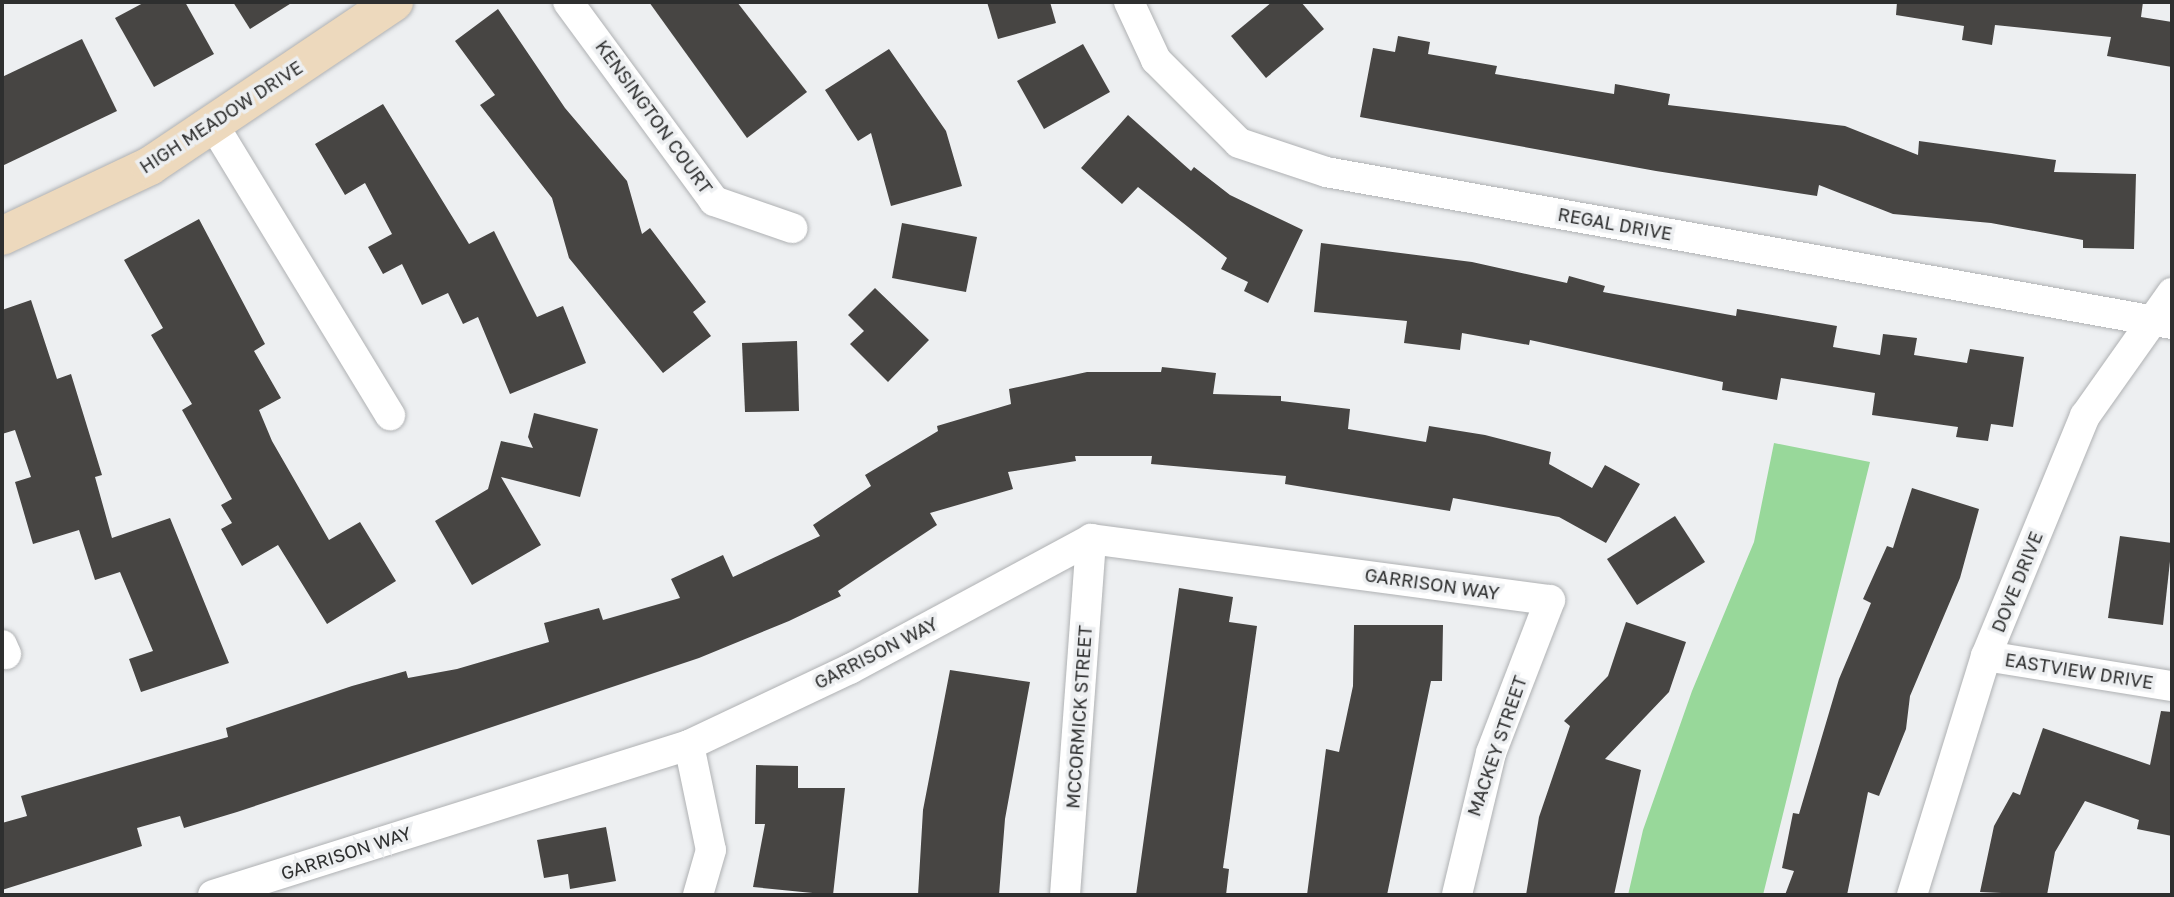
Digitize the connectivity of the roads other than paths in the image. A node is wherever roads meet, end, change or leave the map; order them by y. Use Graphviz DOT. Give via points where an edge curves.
graph roads {
  1 [pos="394,2"];
  2 [pos="568,2"];
  3 [pos="1129,2"];
  4 [pos="213,124"];
  5 [pos="792,228"];
  6 [pos="2,236"];
  7 [pos="2172,293"];
  8 [pos="2162,322"];
  9 [pos="390,415"];
  10 [pos="1091,538"];
  11 [pos="1550,600"];
  12 [pos="1986,656"];
  13 [pos="2172,686"];
  14 [pos="689,745"];
  15 [pos="213,895"];
  16 [pos="698,895"];
  17 [pos="1065,895"];
  18 [pos="1457,895"];
  19 [pos="1912,895"];
  1 -- 4 [label="street, HIGH MEADOW DRIVE"];
  2 -- 5 [label="street, KENSINGTON COURT" via="714,201"];
  3 -- 8 [label="street, REGAL DRIVE" via="1156,60 1239,143 1326,172"];
  4 -- 6 [label="street, HIGH MEADOW DRIVE" via="150,166"];
  4 -- 9 [label="street"];
  7 -- 8 [label="street, DOVE DRIVE"];
  8 -- 12 [label="street, DOVE DRIVE" via="2085,416"];
  10 -- 11 [label="street, GARRISON WAY"];
  10 -- 14 [label="street, GARRISON WAY" via="850,668"];
  10 -- 17 [label="street, MCCORMICK STREET"];
  11 -- 18 [label="street, MACKEY STREET" via="1492,753"];
  12 -- 13 [label="street, EASTVIEW DRIVE"];
  12 -- 19 [label="street, DOVE DRIVE"];
  14 -- 15 [label="street, GARRISON WAY"];
  14 -- 16 [label="street" via="711,850"];
}
